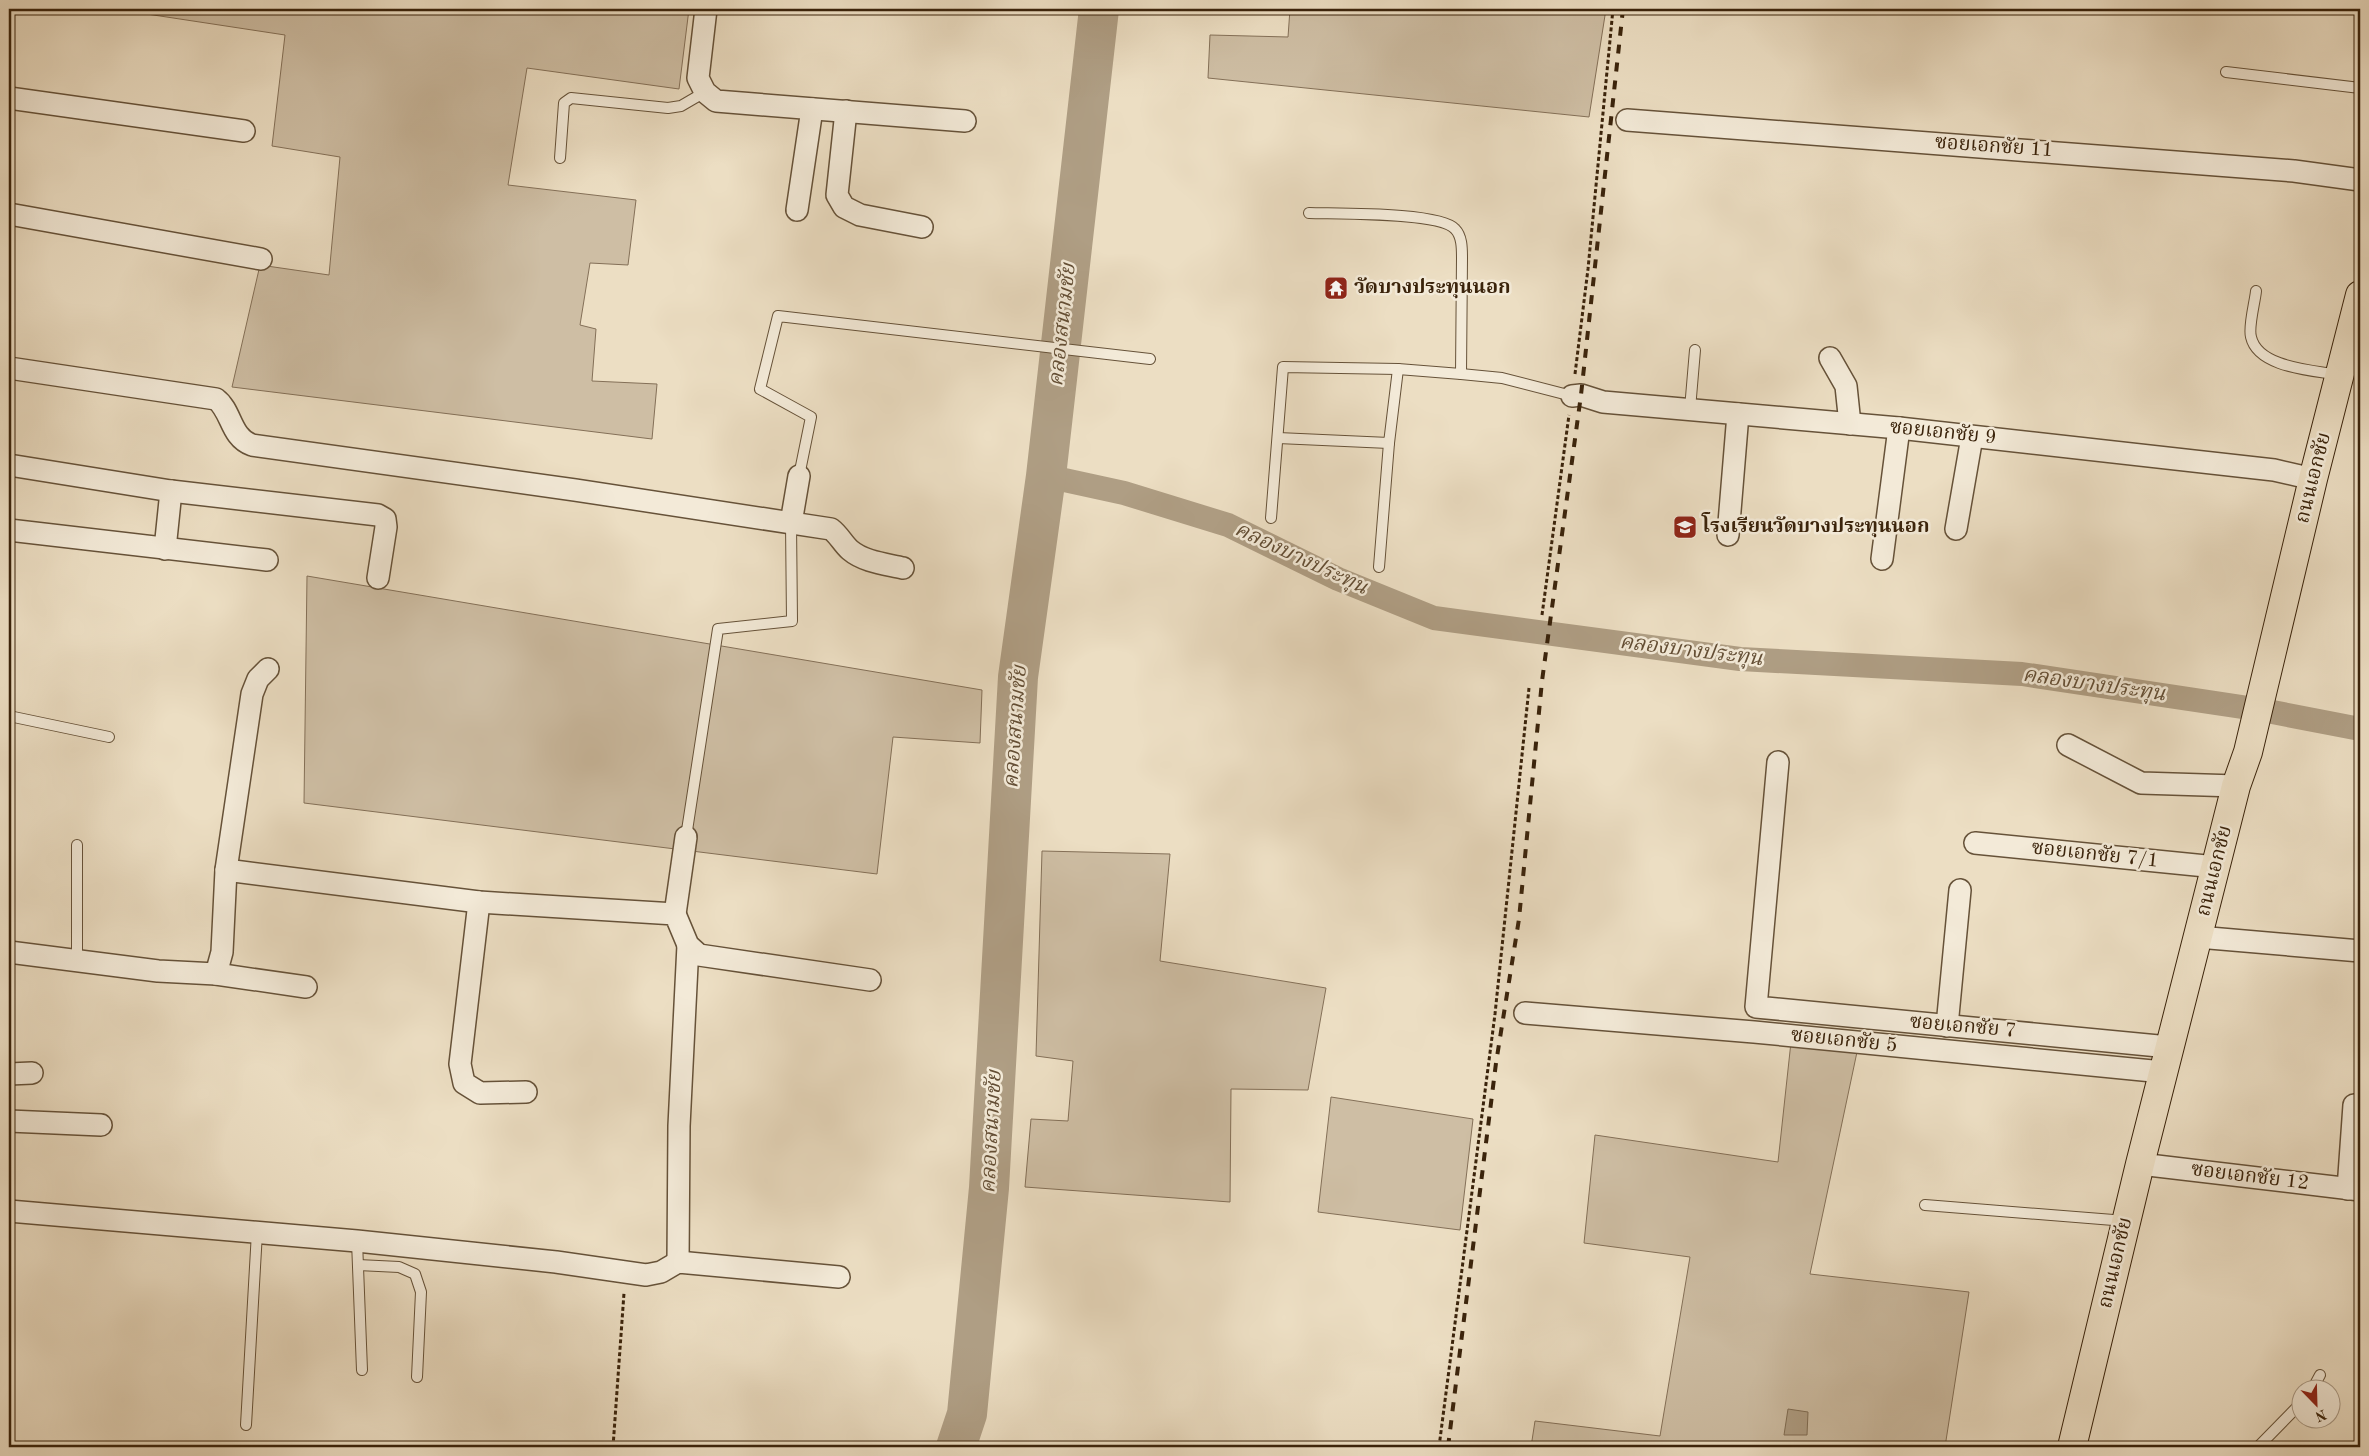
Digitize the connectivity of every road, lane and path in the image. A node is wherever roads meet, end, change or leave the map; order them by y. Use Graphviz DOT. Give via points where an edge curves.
graph roads {
  1 [pos="706,9"];
  2 [pos="1613,9"];
  3 [pos="2226,72"];
  4 [pos="2360,88"];
  5 [pos="705,92"];
  6 [pos="9,98"];
  7 [pos="812,109"];
  8 [pos="846,110"];
  9 [pos="965,120"];
  10 [pos="1627,120"];
  11 [pos="244,131"];
  12 [pos="560,158"];
  13 [pos="2360,180"];
  14 [pos="797,210"];
  15 [pos="1309,213"];
  16 [pos="9,214"];
  17 [pos="922,226"];
  18 [pos="261,259"];
  19 [pos="2256,291"];
  20 [pos="2360,299"];
  21 [pos="1695,350"];
  22 [pos="1830,358"];
  23 [pos="1150,359"];
  24 [pos="9,368"];
  25 [pos="1398,369"];
  26 [pos="1461,374"];
  27 [pos="2340,375"];
  28 [pos="1572,396"];
  29 [pos="1690,409"];
  30 [pos="1738,414"];
  31 [pos="1850,424"];
  32 [pos="1898,428"];
  33 [pos="1972,437"];
  34 [pos="1278,438"];
  35 [pos="1389,443"];
  36 [pos="9,465"];
  37 [pos="799,476"];
  38 [pos="2313,479"];
  39 [pos="171,491"];
  40 [pos="1271,518"];
  41 [pos="791,523"];
  42 [pos="1956,529"];
  43 [pos="9,530"];
  44 [pos="1728,536"];
  45 [pos="165,549"];
  46 [pos="1882,558"];
  47 [pos="267,560"];
  48 [pos="1379,566"];
  49 [pos="903,568"];
  50 [pos="378,578"];
  51 [pos="1542,616"];
  52 [pos="268,670"];
  53 [pos="1529,688"];
  54 [pos="9,716"];
  55 [pos="109,736"];
  56 [pos="2068,745"];
  57 [pos="1778,762"];
  58 [pos="2236,786"];
  59 [pos="686,837"];
  60 [pos="1975,843"];
  61 [pos="77,845"];
  62 [pos="2216,868"];
  63 [pos="226,870"];
  64 [pos="1960,890"];
  65 [pos="479,902"];
  66 [pos="675,914"];
  67 [pos="2198,937"];
  68 [pos="688,945"];
  69 [pos="2360,951"];
  70 [pos="9,952"];
  71 [pos="77,961"];
  72 [pos="216,974"];
  73 [pos="870,980"];
  74 [pos="306,986"];
  75 [pos="1525,1013"];
  76 [pos="1947,1026"];
  77 [pos="2166,1060"];
  78 [pos="32,1073"];
  79 [pos="9,1074"];
  80 [pos="526,1092"];
  81 [pos="2354,1105"];
  82 [pos="9,1121"];
  83 [pos="101,1125"];
  84 [pos="2140,1164"];
  85 [pos="2354,1189"];
  86 [pos="1925,1205"];
  87 [pos="9,1211"];
  88 [pos="2126,1221"];
  89 [pos="257,1232"];
  90 [pos="357,1241"];
  91 [pos="678,1262"];
  92 [pos="358,1265"];
  93 [pos="626,1273"];
  94 [pos="839,1277"];
  95 [pos="362,1370"];
  96 [pos="2320,1375"];
  97 [pos="417,1377"];
  98 [pos="2318,1378"];
  99 [pos="2292,1412"];
  100 [pos="246,1425"];
  101 [pos="613,1447"];
  102 [pos="1439,1447"];
  103 [pos="2072,1447"];
  104 [pos="2258,1447"];
  1 -- 5 [label="street" via="698,78"];
  2 -- 28 [label="path" via="1588,269"];
  3 -- 4 [label="lane"];
  5 -- 7 [label="street" via="716,101"];
  5 -- 12 [label="lane" via="681,106 668,108 572,98 564,103"];
  6 -- 11 [label="street"];
  7 -- 8 [label="street"];
  7 -- 14 [label="street"];
  8 -- 9 [label="street"];
  8 -- 17 [label="street" via="837,195 844,207 860,215"];
  10 -- 13 [label="street, ซอยเอกชัย 11" via="2294,171"];
  15 -- 26 [label="lane" via="1411,217 1445,221 1456,229 1461,240 1462,258"];
  16 -- 18 [label="street"];
  19 -- 27 [label="lane" via="2250,336 2258,352 2281,364"];
  20 -- 27 [label="main road, ถนนเอกชัย"];
  21 -- 29 [label="lane"];
  22 -- 31 [label="street" via="1846,386"];
  23 -- 37 [label="lane" via="778,316 760,389 811,417"];
  24 -- 41 [label="street" via="216,399 223,404 243,442 252,445"];
  25 -- 26 [label="lane"];
  25 -- 34 [label="lane" via="1283,367"];
  25 -- 35 [label="lane"];
  26 -- 28 [label="lane" via="1502,378"];
  27 -- 38 [label="main road, ถนนเอกชัย"];
  28 -- 29 [label="street, ซอยเอกชัย 9" via="1581,395 1603,402"];
  28 -- 51 [label="path"];
  29 -- 30 [label="street, ซอยเอกชัย 9"];
  30 -- 31 [label="street, ซอยเอกชัย 9"];
  30 -- 44 [label="street"];
  31 -- 32 [label="street, ซอยเอกชัย 9"];
  32 -- 33 [label="street, ซอยเอกชัย 9"];
  32 -- 46 [label="street"];
  33 -- 38 [label="street, ซอยเอกชัย 9" via="2274,470"];
  33 -- 42 [label="street"];
  34 -- 35 [label="lane"];
  34 -- 40 [label="lane"];
  35 -- 48 [label="lane"];
  36 -- 39 [label="street"];
  37 -- 41 [label="street"];
  38 -- 58 [label="main road, ถนนเอกชัย" via="2248,752"];
  39 -- 45 [label="street"];
  39 -- 50 [label="street" via="378,514 385,519 386,527"];
  41 -- 49 [label="street" via="831,529 849,549 863,558"];
  41 -- 59 [label="lane" via="792,621 718,629"];
  43 -- 45 [label="street"];
  45 -- 47 [label="street"];
  52 -- 63 [label="street" via="258,679 252,694"];
  53 -- 102 [label="path" via="1495,1014"];
  54 -- 55 [label="lane"];
  56 -- 58 [label="street" via="2141,783"];
  57 -- 76 [label="street, ซอยเอกชัย 7" via="1756,1007"];
  58 -- 62 [label="main road, ถนนเอกชัย"];
  59 -- 66 [label="street"];
  60 -- 62 [label="street, ซอยเอกชัย 7/1"];
  61 -- 71 [label="lane"];
  62 -- 67 [label="main road, ถนนเอกชัย"];
  63 -- 65 [label="street"];
  63 -- 72 [label="street" via="222,952"];
  64 -- 76 [label="street"];
  65 -- 66 [label="street"];
  65 -- 80 [label="street" via="460,1064 464,1083 480,1093"];
  66 -- 68 [label="street"];
  67 -- 69 [label="street"];
  67 -- 77 [label="main road, ถนนเอกชัย"];
  68 -- 73 [label="street" via="698,955"];
  68 -- 91 [label="street" via="679,1126"];
  70 -- 71 [label="street"];
  71 -- 72 [label="street"];
  72 -- 74 [label="street"];
  75 -- 77 [label="street, ซอยเอกชัย 5"];
  76 -- 77 [label="street, ซอยเอกชัย 7"];
  77 -- 84 [label="main road, ถนนเอกชัย"];
  78 -- 79 [label="street"];
  81 -- 85 [label="street"];
  82 -- 83 [label="street"];
  84 -- 85 [label="street, ซอยเอกชัย 12"];
  84 -- 88 [label="main road, ถนนเอกชัย"];
  86 -- 88 [label="lane"];
  87 -- 89 [label="street"];
  88 -- 103 [label="main road, ถนนเอกชัย"];
  89 -- 90 [label="street"];
  89 -- 100 [label="lane"];
  90 -- 92 [label="lane"];
  90 -- 93 [label="street" via="556,1262"];
  91 -- 93 [label="street" via="661,1272 646,1275"];
  91 -- 94 [label="street"];
  92 -- 95 [label="lane"];
  92 -- 97 [label="lane" via="399,1267 415,1274 421,1292"];
  93 -- 101 [label="path"];
  96 -- 98 [label="lane"];
  99 -- 104 [label="lane"];
}
